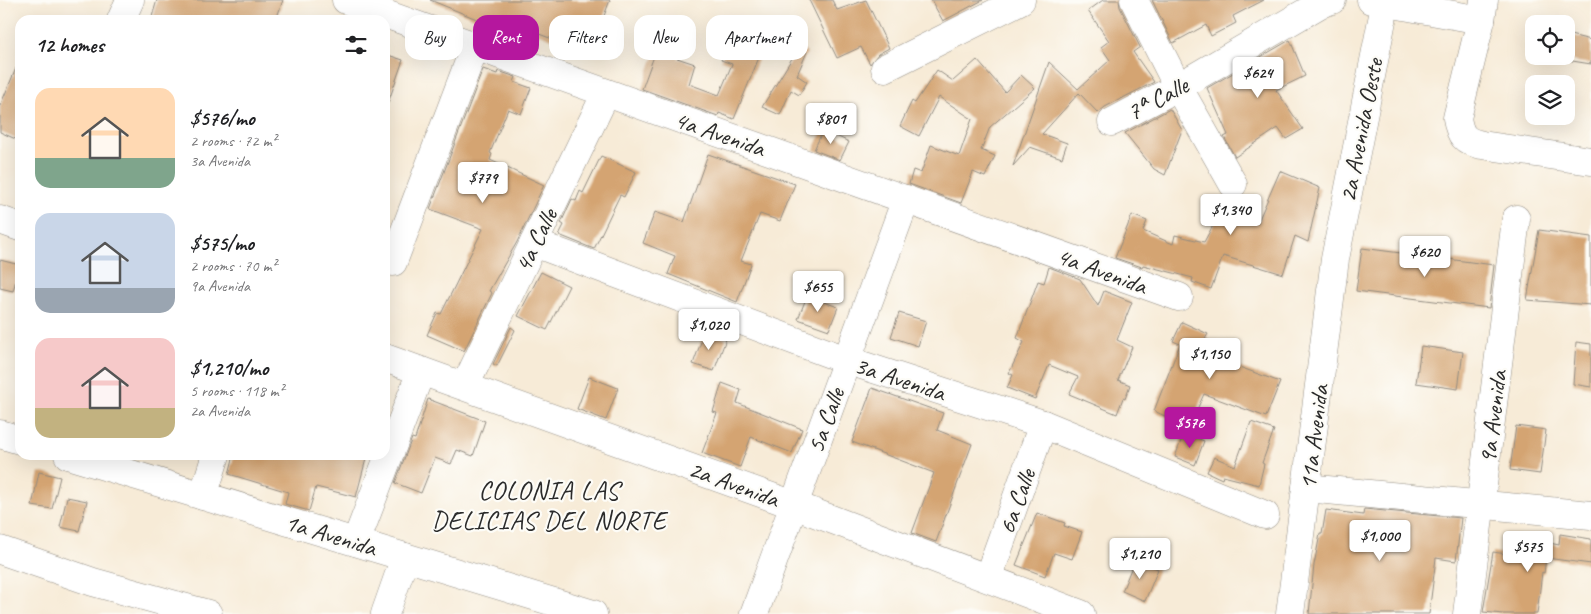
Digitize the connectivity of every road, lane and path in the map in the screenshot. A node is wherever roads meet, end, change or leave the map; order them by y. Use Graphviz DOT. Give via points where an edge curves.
graph roads {
  1 [pos="130,0"];
  2 [pos="346,0"];
  3 [pos="1021,0"];
  4 [pos="1134,0"];
  5 [pos="1332,0"];
  6 [pos="1380,1"];
  7 [pos="1482,10"];
  8 [pos="124,15"];
  9 [pos="388,15"];
  10 [pos="390,16"];
  11 [pos="473,45"];
  12 [pos="473,51"];
  13 [pos="514,60"];
  14 [pos="885,68"];
  15 [pos="1178,87"];
  16 [pos="606,93"];
  17 [pos="1112,122"];
  18 [pos="1591,161"];
  19 [pos="1233,184"];
  20 [pos="906,199"];
  21 [pos="1516,219"];
  22 [pos="0,220"];
  23 [pos="15,225"];
  24 [pos="534,243"];
  25 [pos="1335,259"];
  26 [pos="393,262"];
  27 [pos="1179,297"];
  28 [pos="390,360"];
  29 [pos="846,360"];
  30 [pos="421,371"];
  31 [pos="465,386"];
  32 [pos="1043,424"];
  33 [pos="0,434"];
  34 [pos="15,438"];
  35 [pos="390,453"];
  36 [pos="84,460"];
  37 [pos="214,460"];
  38 [pos="387,460"];
  39 [pos="1306,488"];
  40 [pos="203,496"];
  41 [pos="794,505"];
  42 [pos="1482,506"];
  43 [pos="1266,515"];
  44 [pos="1591,515"];
  45 [pos="356,542"];
  46 [pos="0,550"];
  47 [pos="404,557"];
  48 [pos="988,578"];
  49 [pos="208,614"];
  50 [pos="385,614"];
  51 [pos="593,614"];
  52 [pos="754,614"];
  53 [pos="1081,614"];
  54 [pos="1290,614"];
  55 [pos="1467,614"];
  1 -- 8 [label="street"];
  2 -- 9 [label="street, 4a Avenida"];
  3 -- 14 [label="street"];
  4 -- 15 [label="street"];
  5 -- 15 [label="street, 7ª Calle"];
  6 -- 7 [label="street"];
  6 -- 25 [label="street, 2a Avenida Oeste"];
  7 -- 18 [label="street" via="1457,118 1460,132 1469,142 1482,145"];
  10 -- 11 [label="street, 4a Avenida"];
  12 -- 26 [label="street"];
  13 -- 16 [label="street, 4a Avenida"];
  15 -- 17 [label="street, 7ª Calle"];
  15 -- 19 [label="street"];
  16 -- 20 [label="street, 4a Avenida"];
  16 -- 24 [label="street, 4a Calle"];
  20 -- 27 [label="street, 4a Avenida"];
  20 -- 29 [label="street, 5a Calle"];
  21 -- 42 [label="street, 9a Avenida"];
  22 -- 23 [label="street"];
  24 -- 29 [label="street, 3a Avenida"];
  24 -- 31 [label="street, 4a Calle"];
  25 -- 39 [label="street, 11a Avenida"];
  28 -- 30 [label="street, 2a Avenida"];
  29 -- 32 [label="street, 3a Avenida"];
  29 -- 41 [label="street, 5a Calle"];
  30 -- 31 [label="street, 2a Avenida"];
  30 -- 35 [label="street"];
  31 -- 41 [label="street, 2a Avenida"];
  32 -- 43 [label="street, 3a Avenida"];
  32 -- 48 [label="street, 6a Calle"];
  33 -- 34 [label="street"];
  36 -- 40 [label="street, 1a Avenida"];
  37 -- 40 [label="street"];
  38 -- 45 [label="street"];
  39 -- 42 [label="street"];
  39 -- 54 [label="street, 11a Avenida"];
  40 -- 45 [label="street, 1a Avenida"];
  41 -- 48 [label="street, 2a Avenida"];
  41 -- 52 [label="street, 5a Calle"];
  42 -- 44 [label="street"];
  42 -- 55 [label="street, 9a Avenida"];
  45 -- 47 [label="street, 1a Avenida"];
  46 -- 49 [label="street" via="93,582"];
  47 -- 50 [label="street"];
  47 -- 51 [label="street, 1a Avenida"];
  48 -- 53 [label="street, 2a Avenida"];
}
